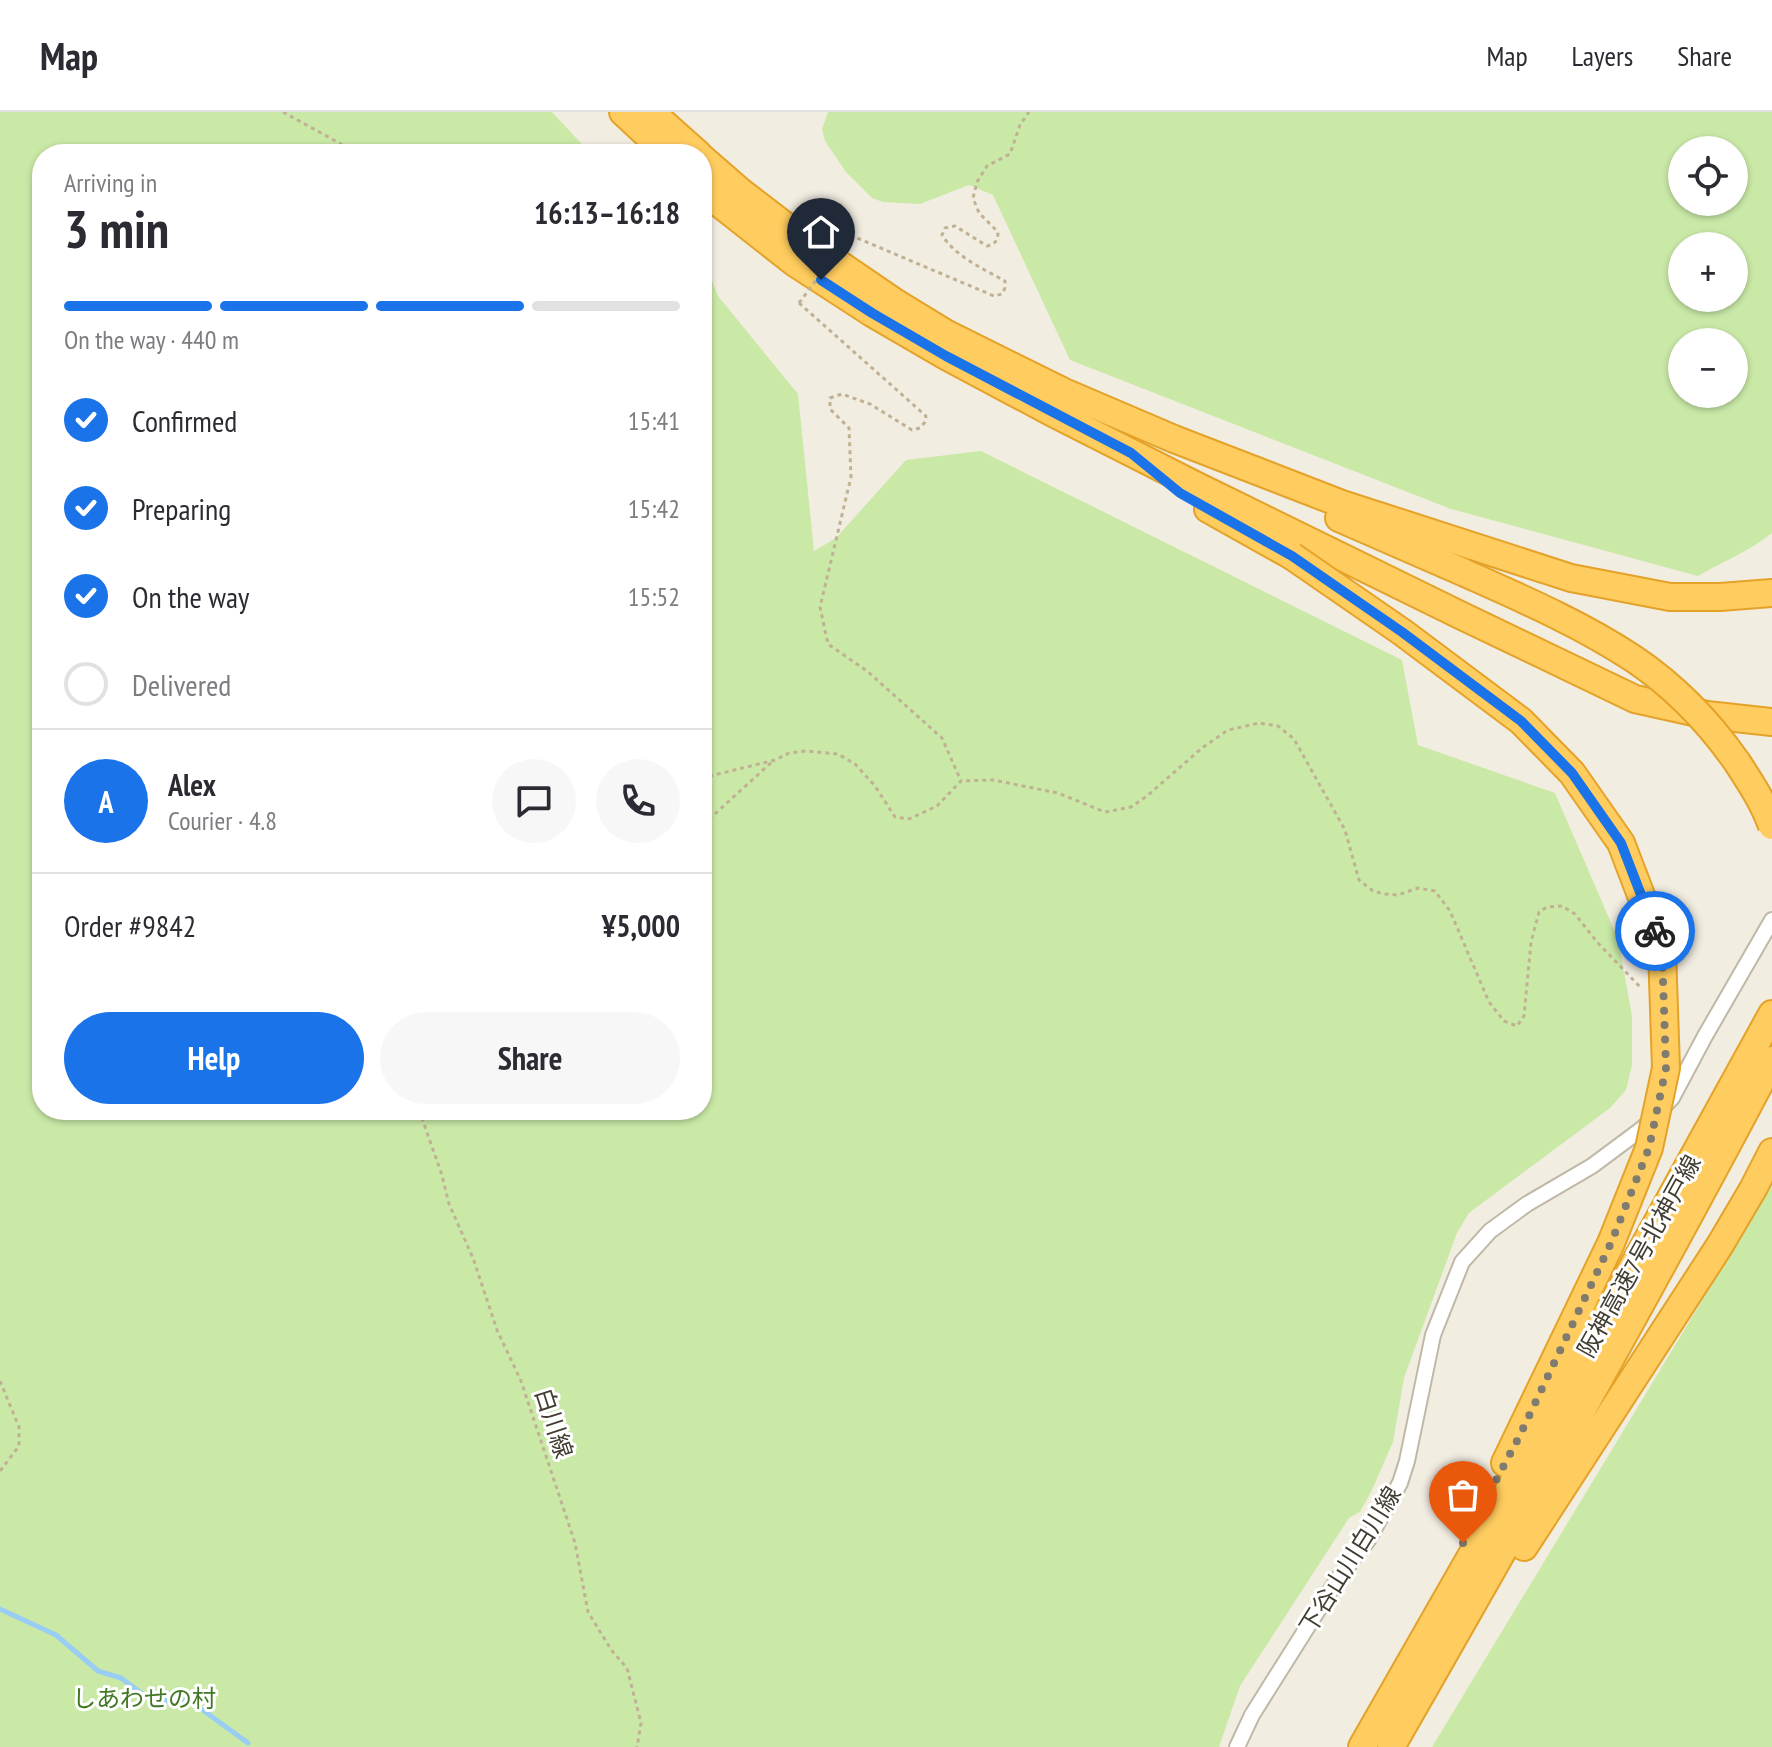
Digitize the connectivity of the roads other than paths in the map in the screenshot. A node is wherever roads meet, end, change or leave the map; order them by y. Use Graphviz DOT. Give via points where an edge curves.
graph roads {
  1 [pos="623,112"];
  2 [pos="651,112"];
  3 [pos="657,144"];
  4 [pos="687,144"];
  5 [pos="712,167"];
  6 [pos="712,196"];
  7 [pos="1174,439"];
  8 [pos="1131,453"];
  9 [pos="1772,593"];
  10 [pos="1772,722"];
  11 [pos="1772,826"];
  12 [pos="1772,920"];
  13 [pos="1772,1014"];
  14 [pos="1772,1060"];
  15 [pos="1772,1152"];
  16 [pos="1368,1737"];
  17 [pos="1237,1747"];
  18 [pos="1392,1747"];
  1 -- 3 [label="highway"];
  2 -- 4 [label="highway"];
  5 -- 7 [label="highway" via="801,238 947,334"];
  6 -- 8 [label="highway" via="795,263 872,313"];
  7 -- 9 [label="highway" via="1342,504 1571,578 1670,597"];
  7 -- 11 [label="highway, bridge" via="1552,612 1635,659 1698,713 1726,746"];
  8 -- 10 [label="highway" via="1635,699"];
  8 -- 16 [label="highway, bridge" via="1180,493 1292,556 1521,721 1572,773 1621,843 1662,950 1666,1068 1649,1148 1611,1243 1519,1437"];
  12 -- 17 [label="street, 下谷山川白川線" via="1672,1098 1643,1128 1592,1166 1490,1231 1462,1262 1433,1335 1400,1483 1252,1715"];
  13 -- 16 [label="highway, 阪神高速7号北神戸線"];
  14 -- 18 [label="highway, 阪神高速7号北神戸線"];
  15 -- 18 [label="highway" via="1720,1245"];
}
